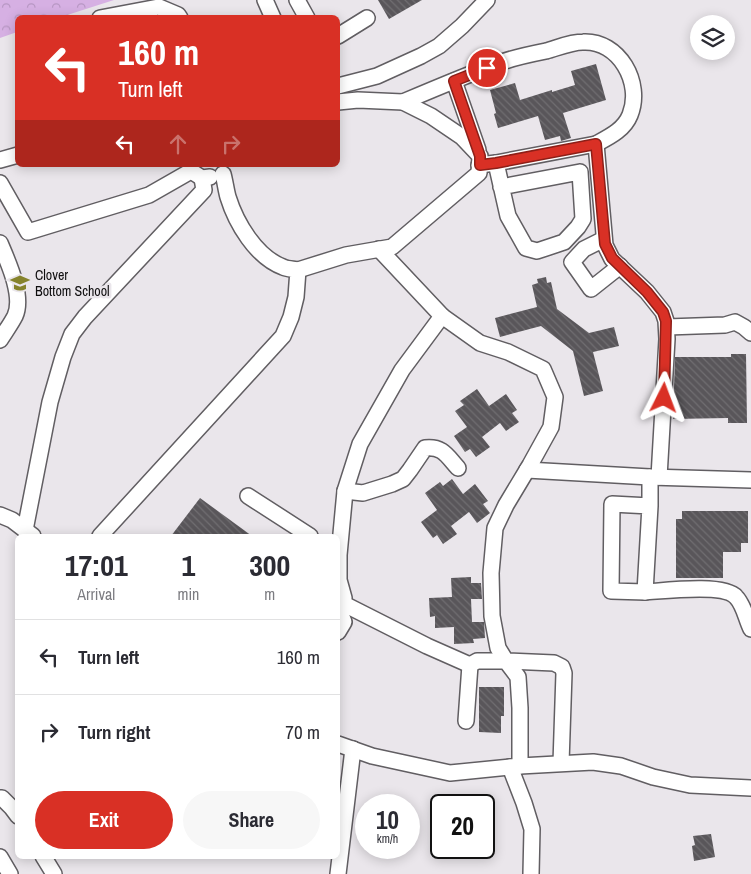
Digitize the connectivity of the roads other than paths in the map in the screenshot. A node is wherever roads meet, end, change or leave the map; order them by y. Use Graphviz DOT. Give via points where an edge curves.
graph roads {
  1 [pos="264,0"];
  2 [pos="297,0"];
  3 [pos="487,0"];
  4 [pos="115,15"];
  5 [pos="178,15"];
  6 [pos="272,15"];
  7 [pos="305,15"];
  8 [pos="368,18"];
  9 [pos="340,35"];
  10 [pos="454,81"];
  11 [pos="340,85"];
  12 [pos="340,102"];
  13 [pos="404,102"];
  14 [pos="596,144"];
  15 [pos="15,156"];
  16 [pos="0,160"];
  17 [pos="480,161"];
  18 [pos="496,163"];
  19 [pos="222,169"];
  20 [pos="202,178"];
  21 [pos="0,183"];
  22 [pos="501,187"];
  23 [pos="604,239"];
  24 [pos="0,243"];
  25 [pos="379,249"];
  26 [pos="620,266"];
  27 [pos="298,270"];
  28 [pos="442,316"];
  29 [pos="666,327"];
  30 [pos="751,333"];
  31 [pos="0,340"];
  32 [pos="458,468"];
  33 [pos="527,470"];
  34 [pos="655,477"];
  35 [pos="751,480"];
  36 [pos="346,491"];
  37 [pos="248,496"];
  38 [pos="650,506"];
  39 [pos="0,515"];
  40 [pos="29,533"];
  41 [pos="102,534"];
  42 [pos="307,534"];
  43 [pos="340,538"];
  44 [pos="340,584"];
  45 [pos="645,592"];
  46 [pos="340,608"];
  47 [pos="340,629"];
  48 [pos="751,629"];
  49 [pos="506,661"];
  50 [pos="470,665"];
  51 [pos="466,721"];
  52 [pos="340,745"];
  53 [pos="353,749"];
  54 [pos="561,763"];
  55 [pos="515,766"];
  56 [pos="751,788"];
  57 [pos="0,798"];
  58 [pos="15,812"];
  59 [pos="0,857"];
  60 [pos="340,857"];
  61 [pos="45,859"];
  62 [pos="340,859"];
  63 [pos="10,874"];
  64 [pos="54,874"];
  65 [pos="338,874"];
  66 [pos="531,874"];
  1 -- 6 [label="street"];
  2 -- 7 [label="street"];
  3 -- 11 [label="street" via="440,46 377,76"];
  4 -- 5 [label="street" via="159,6"];
  8 -- 9 [label="street"];
  10 -- 13 [label="street"];
  10 -- 14 [label="street" via="504,61 582,42 599,43 620,59 627,69 633,87 633,102 630,116 623,126"];
  10 -- 17 [label="street"];
  12 -- 13 [label="street"];
  13 -- 17 [label="street" via="462,136"];
  14 -- 18 [label="street"];
  14 -- 23 [label="street"];
  15 -- 16 [label="street"];
  17 -- 18 [label="street"];
  17 -- 25 [label="street" via="478,173 392,247"];
  18 -- 22 [label="street"];
  19 -- 20 [label="street"];
  19 -- 27 [label="street" via="237,222 252,243 282,267"];
  20 -- 21 [label="street" via="191,171 149,195 28,232"];
  20 -- 40 [label="street" via="204,190 72,334 50,402"];
  22 -- 22 [label="street" via="508,216 526,248 537,251 564,242 583,219 580,172"];
  23 -- 26 [label="street" via="612,258"];
  23 -- 26 [label="street" via="584,250 572,262 592,289"];
  24 -- 31 [label="street" via="18,300 16,315"];
  25 -- 27 [label="street"];
  25 -- 28 [label="street"];
  26 -- 29 [label="street" via="663,312"];
  27 -- 41 [label="street" via="296,297 283,336"];
  28 -- 33 [label="street" via="480,343 543,369 556,397 551,427"];
  28 -- 36 [label="street" via="402,370 360,444"];
  29 -- 30 [label="street" via="735,322"];
  29 -- 34 [label="street"];
  32 -- 36 [label="street" via="443,451 425,448 403,479 363,493"];
  33 -- 34 [label="street"];
  33 -- 49 [label="street" via="495,528 492,616 498,648"];
  34 -- 35 [label="street"];
  34 -- 38 [label="street"];
  36 -- 43 [label="street"];
  37 -- 42 [label="street"];
  38 -- 45 [label="street"];
  38 -- 45 [label="street" via="612,504 611,591"];
  39 -- 40 [label="street"];
  44 -- 46 [label="street" via="344,598"];
  45 -- 48 [label="street" via="702,588 726,591 736,596"];
  46 -- 47 [label="street" via="344,622"];
  46 -- 50 [label="street"];
  49 -- 50 [label="street" via="476,661"];
  49 -- 54 [label="street" via="554,663 562,668"];
  49 -- 55 [label="street" via="518,677"];
  50 -- 51 [label="street"];
  52 -- 53 [label="street"];
  53 -- 55 [label="street" via="450,772"];
  53 -- 60 [label="street"];
  54 -- 55 [label="street"];
  54 -- 56 [label="street" via="592,762 621,766 690,785"];
  55 -- 66 [label="street" via="532,829"];
  57 -- 58 [label="street"];
  59 -- 63 [label="street"];
  61 -- 64 [label="street"];
  62 -- 65 [label="street"];
}
